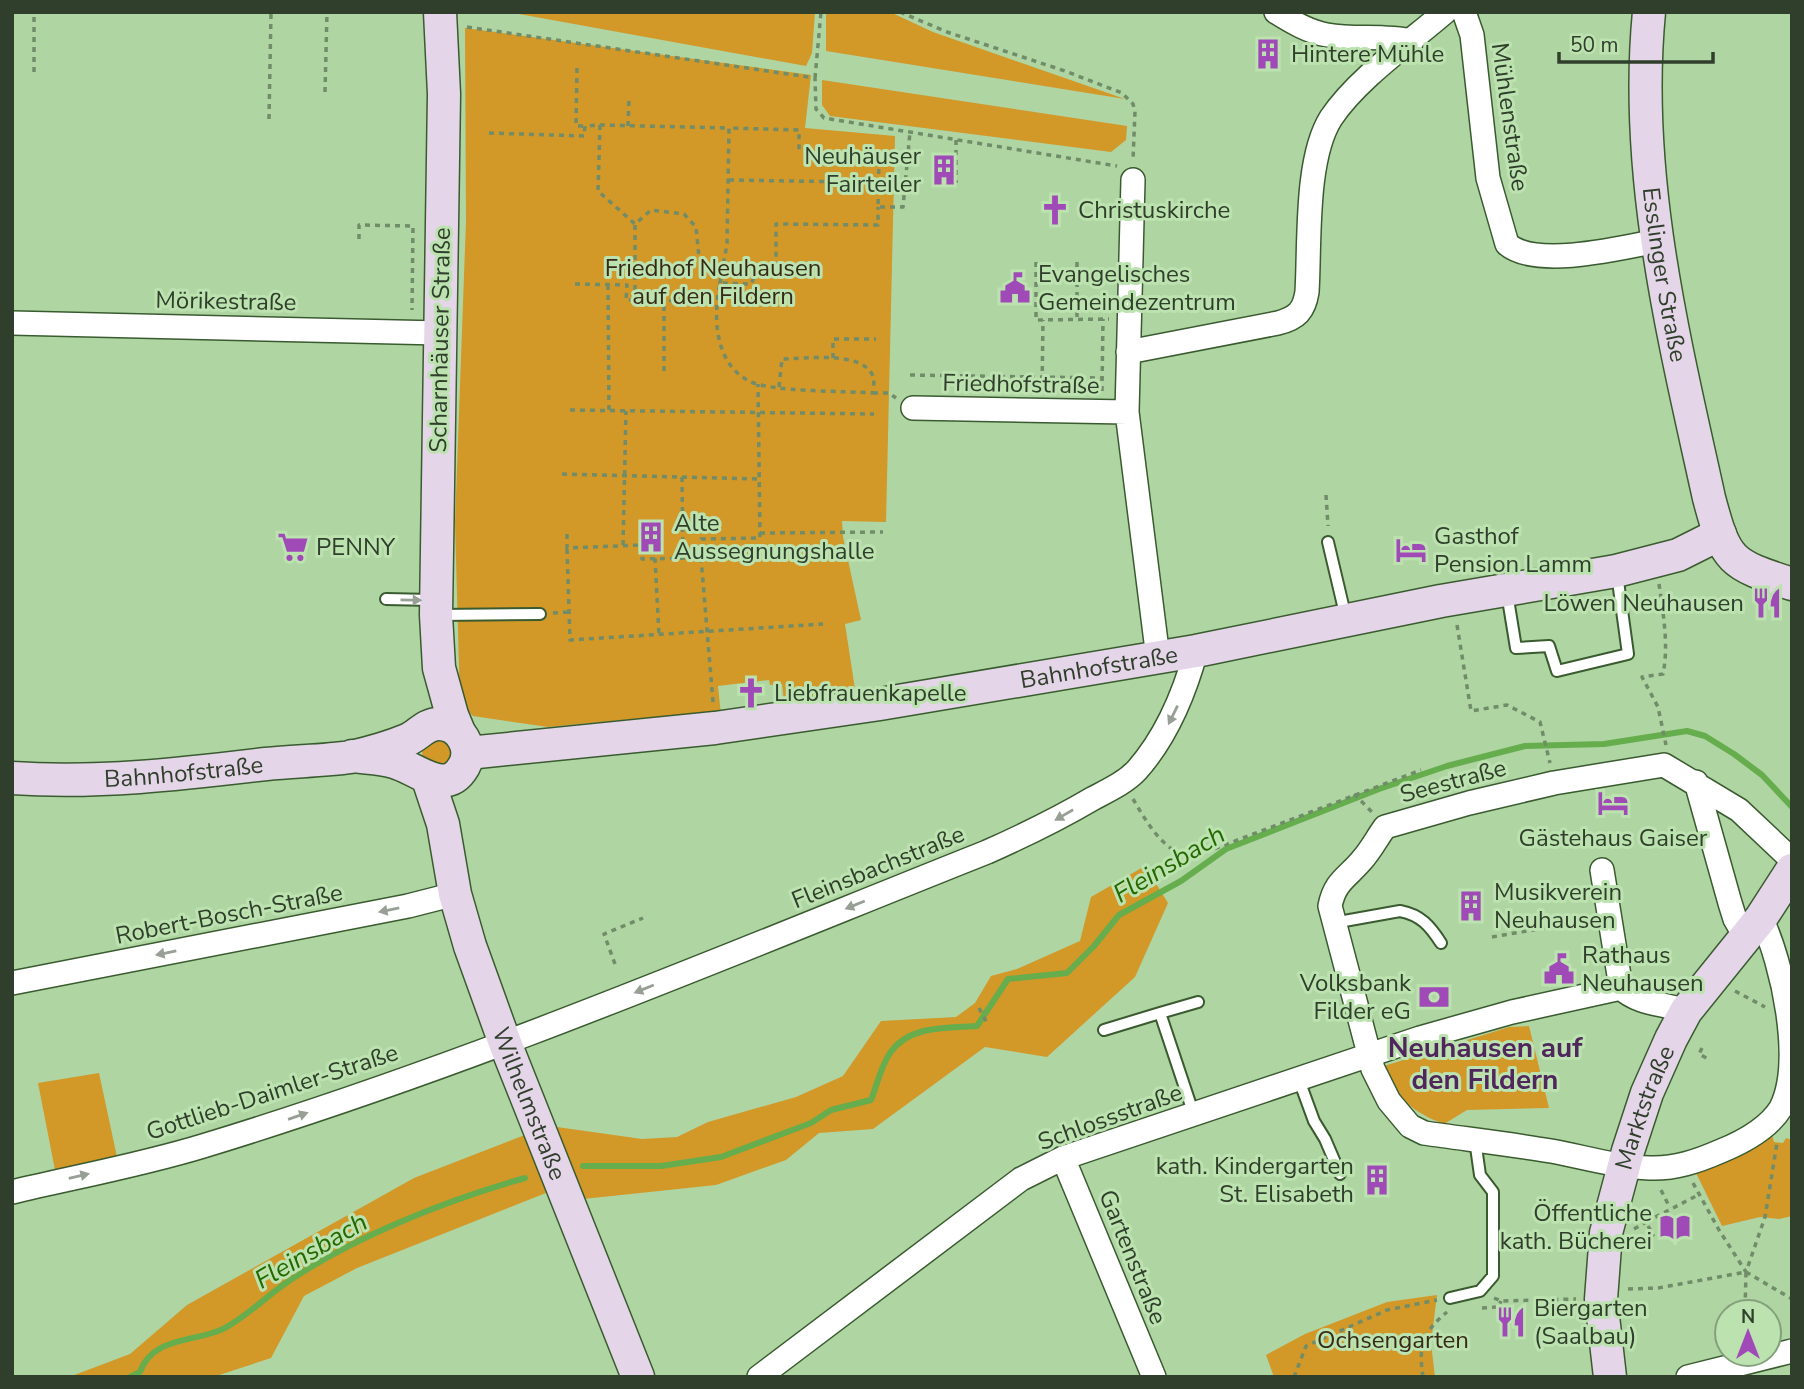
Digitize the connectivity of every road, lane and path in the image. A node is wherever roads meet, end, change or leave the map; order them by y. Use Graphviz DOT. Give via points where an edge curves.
graph roads {
  1 [pos="34,12"];
  2 [pos="271,12"];
  3 [pos="327,12"];
  4 [pos="821,12"];
  5 [pos="900,12"];
  6 [pos="1276,12"];
  7 [pos="1445,12"];
  8 [pos="1464,12"];
  9 [pos="1649,12"];
  10 [pos="440,19"];
  11 [pos="1412,41"];
  12 [pos="577,68"];
  13 [pos="34,72"];
  14 [pos="815,78"];
  15 [pos="325,92"];
  16 [pos="629,98"];
  17 [pos="269,118"];
  18 [pos="600,125"];
  19 [pos="585,126"];
  20 [pos="628,126"];
  21 [pos="729,128"];
  22 [pos="910,132"];
  23 [pos="489,133"];
  24 [pos="956,139"];
  25 [pos="799,153"];
  26 [pos="879,159"];
  27 [pos="1133,174"];
  28 [pos="728,180"];
  29 [pos="853,181"];
  30 [pos="956,183"];
  31 [pos="878,207"];
  32 [pos="635,224"];
  33 [pos="359,239"];
  34 [pos="1657,241"];
  35 [pos="1036,262"];
  36 [pos="1077,262"];
  37 [pos="720,283"];
  38 [pos="575,284"];
  39 [pos="608,285"];
  40 [pos="635,300"];
  41 [pos="664,301"];
  42 [pos="716,301"];
  43 [pos="1077,319"];
  44 [pos="1104,319"];
  45 [pos="1129,319"];
  46 [pos="1043,320"];
  47 [pos="12,323"];
  48 [pos="426,332"];
  49 [pos="876,339"];
  50 [pos="1128,352"];
  51 [pos="833,358"];
  52 [pos="664,371"];
  53 [pos="910,375"];
  54 [pos="1042,377"];
  55 [pos="1102,378"];
  56 [pos="758,384"];
  57 [pos="779,387"];
  58 [pos="913,408"];
  59 [pos="570,410"];
  60 [pos="609,411"];
  61 [pos="626,411"];
  62 [pos="1041,411"];
  63 [pos="1102,412"];
  64 [pos="1127,412"];
  65 [pos="758,413"];
  66 [pos="874,414"];
  67 [pos="562,474"];
  68 [pos="624,475"];
  69 [pos="682,477"];
  70 [pos="759,479"];
  71 [pos="1326,495"];
  72 [pos="883,532"];
  73 [pos="760,533"];
  74 [pos="567,534"];
  75 [pos="1720,534"];
  76 [pos="1328,542"];
  77 [pos="623,546"];
  78 [pos="567,548"];
  79 [pos="815,552"];
  80 [pos="683,557"];
  81 [pos="655,558"];
  82 [pos="701,558"];
  83 [pos="1655,562"];
  84 [pos="1616,571"];
  85 [pos="1792,584"];
  86 [pos="1507,590"];
  87 [pos="386,599"];
  88 [pos="1454,599"];
  89 [pos="436,608"];
  90 [pos="540,614"];
  91 [pos="1347,621"];
  92 [pos="823,624"];
  93 [pos="707,632"];
  94 [pos="659,635"];
  95 [pos="1196,651"];
  96 [pos="1157,658"];
  97 [pos="439,668"];
  98 [pos="715,729"];
  99 [pos="418,734"];
  100 [pos="1666,745"];
  101 [pos="352,756"];
  102 [pos="446,763"];
  103 [pos="1550,766"];
  104 [pos="1421,770"];
  105 [pos="12,778"];
  106 [pos="1123,782"];
  107 [pos="1696,782"];
  108 [pos="1355,795"];
  109 [pos="1367,807"];
  110 [pos="1792,860"];
  111 [pos="1602,870"];
  112 [pos="1792,870"];
  113 [pos="456,894"];
  114 [pos="1610,917"];
  115 [pos="643,918"];
  116 [pos="1333,923"];
  117 [pos="1754,928"];
  118 [pos="1492,937"];
  119 [pos="1441,943"];
  120 [pos="615,964"];
  121 [pos="1712,978"];
  122 [pos="12,983"];
  123 [pos="1621,988"];
  124 [pos="1198,1002"];
  125 [pos="979,1008"];
  126 [pos="1686,1012"];
  127 [pos="1160,1013"];
  128 [pos="1790,1020"];
  129 [pos="987,1023"];
  130 [pos="1104,1030"];
  131 [pos="505,1044"];
  132 [pos="1702,1048"];
  133 [pos="1369,1055"];
  134 [pos="1710,1060"];
  135 [pos="1299,1080"];
  136 [pos="1780,1110"];
  137 [pos="1194,1115"];
  138 [pos="1475,1140"];
  139 [pos="1063,1158"];
  140 [pos="1623,1166"];
  141 [pos="1340,1174"];
  142 [pos="1658,1185"];
  143 [pos="12,1192"];
  144 [pos="1671,1208"];
  145 [pos="1640,1242"];
  146 [pos="1746,1272"];
  147 [pos="1480,1291"];
  148 [pos="1611,1294"];
  149 [pos="1450,1298"];
  150 [pos="1745,1298"];
  151 [pos="1792,1298"];
  152 [pos="1501,1301"];
  153 [pos="1458,1308"];
  154 [pos="1472,1308"];
  155 [pos="1792,1351"];
  156 [pos="767,1374"];
  157 [pos="638,1377"];
  158 [pos="1154,1377"];
  159 [pos="1294,1377"];
  160 [pos="1423,1377"];
  161 [pos="1610,1377"];
  162 [pos="1688,1377"];
  1 -- 13 [label="path"];
  2 -- 17 [label="path"];
  3 -- 15 [label="path"];
  4 -- 14 [label="path"];
  5 -- 27 [label="path" via="1122,93 1135,111"];
  6 -- 11 [label="street" via="1326,35"];
  7 -- 11 [label="street"];
  8 -- 34 [label="street, Mühlenstraße" via="1472,35 1488,178 1507,244 1528,254 1573,255"];
  9 -- 34 [label="street, Esslinger Straße" via="1647,126"];
  10 -- 14 [label="path"];
  10 -- 48 [label="street, Scharnhäuser Straße" via="444,94"];
  11 -- 50 [label="street" via="1352,91 1323,136 1314,170 1307,292 1299,314 1292,320"];
  12 -- 19 [label="path" via="576,126"];
  14 -- 22 [label="path" via="816,109 824,118"];
  16 -- 20 [label="path"];
  18 -- 19 [label="path"];
  18 -- 20 [label="path"];
  18 -- 32 [label="path" via="598,191"];
  19 -- 23 [label="path" via="584,136"];
  20 -- 21 [label="path"];
  21 -- 25 [label="path" via="799,130"];
  21 -- 28 [label="path"];
  22 -- 24 [label="path"];
  22 -- 31 [label="path" via="903,207"];
  24 -- 27 [label="path"];
  24 -- 30 [label="path"];
  26 -- 31 [label="path"];
  27 -- 45 [label="street"];
  28 -- 29 [label="path"];
  28 -- 37 [label="path" via="727,244"];
  31 -- 37 [label="path" via="878,225 776,224 776,263 758,269 751,284"];
  32 -- 37 [label="path" via="651,210 684,214 696,227 699,257"];
  32 -- 40 [label="path"];
  33 -- 48 [label="path" via="359,225 413,226"];
  34 -- 75 [label="street, Esslinger Straße"];
  35 -- 46 [label="path" via="1036,320"];
  36 -- 43 [label="path"];
  37 -- 42 [label="path"];
  38 -- 39 [label="path"];
  39 -- 40 [label="path" via="627,285 626,300"];
  39 -- 60 [label="path"];
  40 -- 41 [label="path"];
  41 -- 42 [label="path"];
  41 -- 52 [label="path"];
  42 -- 56 [label="path" via="716,331 727,359 737,373"];
  43 -- 44 [label="path"];
  43 -- 46 [label="path"];
  44 -- 45 [label="path"];
  44 -- 55 [label="path"];
  45 -- 50 [label="street"];
  46 -- 54 [label="path"];
  47 -- 48 [label="street, Mörikestraße"];
  48 -- 89 [label="street, Scharnhäuser Straße"];
  49 -- 51 [label="path" via="833,339"];
  50 -- 64 [label="street"];
  51 -- 57 [label="path" via="782,359"];
  51 -- 57 [label="path" via="848,358 866,368 873,376 873,393"];
  53 -- 54 [label="path"];
  54 -- 55 [label="path"];
  54 -- 62 [label="path"];
  55 -- 63 [label="path"];
  56 -- 57 [label="path"];
  56 -- 65 [label="path"];
  58 -- 62 [label="street, Friedhofstraße"];
  59 -- 60 [label="path"];
  60 -- 61 [label="path"];
  61 -- 65 [label="path"];
  61 -- 68 [label="path"];
  62 -- 63 [label="street, Friedhofstraße"];
  63 -- 64 [label="street, Friedhofstraße"];
  64 -- 96 [label="street"];
  65 -- 66 [label="path"];
  65 -- 70 [label="path"];
  67 -- 68 [label="path"];
  68 -- 69 [label="path"];
  68 -- 77 [label="path"];
  69 -- 70 [label="path"];
  69 -- 80 [label="path"];
  70 -- 73 [label="path"];
  71 -- 76 [label="path"];
  72 -- 73 [label="path"];
  73 -- 82 [label="path" via="760,538 701,539"];
  74 -- 78 [label="path"];
  75 -- 83 [label="street, Bahnhofstraße"];
  75 -- 85 [label="street" via="1738,563"];
  76 -- 91 [label="lane"];
  77 -- 78 [label="path"];
  77 -- 81 [label="path" via="641,545 642,559"];
  78 -- 94 [label="path" via="570,640"];
  79 -- 82 [label="path"];
  80 -- 81 [label="path"];
  80 -- 82 [label="path"];
  81 -- 94 [label="path"];
  82 -- 93 [label="path"];
  83 -- 84 [label="street, Bahnhofstraße"];
  83 -- 100 [label="path" via="1667,651 1663,674 1642,677 1658,707"];
  84 -- 86 [label="street, Bahnhofstraße"];
  84 -- 86 [label="lane" via="1628,654 1557,671 1549,646 1516,648"];
  86 -- 88 [label="street, Bahnhofstraße"];
  87 -- 89 [label="lane, one-way"];
  88 -- 91 [label="street, Bahnhofstraße"];
  88 -- 103 [label="path" via="1471,711 1507,705 1540,722"];
  89 -- 90 [label="lane"];
  89 -- 97 [label="street, Scharnhäuser Straße"];
  91 -- 95 [label="street, Bahnhofstraße"];
  92 -- 93 [label="path"];
  93 -- 94 [label="path"];
  93 -- 98 [label="path"];
  95 -- 96 [label="street, Bahnhofstraße"];
  95 -- 106 [label="street, Fleinsbachstraße, one-way" via="1173,718"];
  96 -- 98 [label="street, Bahnhofstraße"];
  97 -- 99 [label="street, Scharnhäuser Straße"];
  97 -- 102 [label="street, Scharnhäuser Straße" via="452,715"];
  98 -- 102 [label="street, Bahnhofstraße"];
  99 -- 101 [label="street, Bahnhofstraße"];
  99 -- 102 [label="street" via="411,747 414,766"];
  99 -- 102 [label="street, Bahnhofstraße" via="429,725 450,726"];
  101 -- 102 [label="street, Bahnhofstraße"];
  101 -- 105 [label="street, Bahnhofstraße" via="154,775 52,781"];
  102 -- 113 [label="street, Wilhelmstraße" via="443,824"];
  104 -- 108 [label="path"];
  106 -- 108 [label="path" via="1157,835 1184,856 1193,857"];
  106 -- 131 [label="street, Fleinsbachstraße, one-way" via="987,852"];
  107 -- 110 [label="street, Seestraße" via="1739,810"];
  107 -- 116 [label="street, Seestraße" via="1664,765 1554,783 1385,827 1333,892"];
  107 -- 117 [label="street" via="1735,919"];
  108 -- 109 [label="path"];
  111 -- 114 [label="street"];
  112 -- 117 [label="street, Marktstraße"];
  113 -- 122 [label="street, Robert-Bosch-Straße, one-way"];
  113 -- 131 [label="street, Wilhelmstraße"];
  114 -- 118 [label="path"];
  114 -- 123 [label="street"];
  115 -- 120 [label="path" via="604,934"];
  116 -- 119 [label="lane" via="1400,911 1429,924"];
  116 -- 133 [label="street, Seestraße"];
  117 -- 121 [label="street, Marktstraße"];
  117 -- 128 [label="street" via="1779,963"];
  121 -- 126 [label="street, Marktstraße"];
  121 -- 128 [label="path"];
  123 -- 126 [label="street" via="1640,1001"];
  123 -- 133 [label="street, Schlossstraße" via="1492,1018"];
  124 -- 127 [label="lane"];
  125 -- 129 [label="path"];
  126 -- 140 [label="street, Marktstraße" via="1647,1093"];
  127 -- 130 [label="lane"];
  127 -- 137 [label="lane"];
  128 -- 136 [label="street" via="1789,1085"];
  143 -- 131 [label="street, Gottlieb-Daimler-Straße, one-way" via="200,1147"];
  131 -- 157 [label="street, Wilhelmstraße"];
  132 -- 134 [label="path" via="1699,1054"];
  133 -- 135 [label="street, Schlossstraße"];
  133 -- 138 [label="street, Seestraße" via="1389,1101 1410,1126 1424,1133"];
  135 -- 137 [label="street, Schlossstraße"];
  135 -- 141 [label="lane"];
  136 -- 140 [label="street, Marktstraße" via="1747,1139 1708,1156 1671,1167"];
  136 -- 146 [label="path" via="1765,1217"];
  137 -- 139 [label="street, Schlossstraße"];
  138 -- 140 [label="street, Seestraße"];
  138 -- 147 [label="lane" via="1480,1175 1493,1192 1493,1276"];
  139 -- 156 [label="street, Schlossstraße" via="1021,1179"];
  139 -- 158 [label="street, Gartenstraße"];
  140 -- 148 [label="street" via="1606,1234"];
  142 -- 144 [label="path"];
  144 -- 145 [label="path" via="1646,1222 1653,1234"];
  144 -- 146 [label="path" via="1698,1195"];
  146 -- 148 [label="path"];
  146 -- 150 [label="path"];
  146 -- 151 [label="path"];
  147 -- 149 [label="lane"];
  147 -- 152 [label="path"];
  148 -- 152 [label="path"];
  148 -- 161 [label="street"];
  149 -- 159 [label="path" via="1387,1310 1306,1346"];
  152 -- 154 [label="path" via="1499,1307"];
  153 -- 160 [label="path" via="1446,1312 1427,1331 1420,1357"];
  155 -- 162 [label="street"];
}
